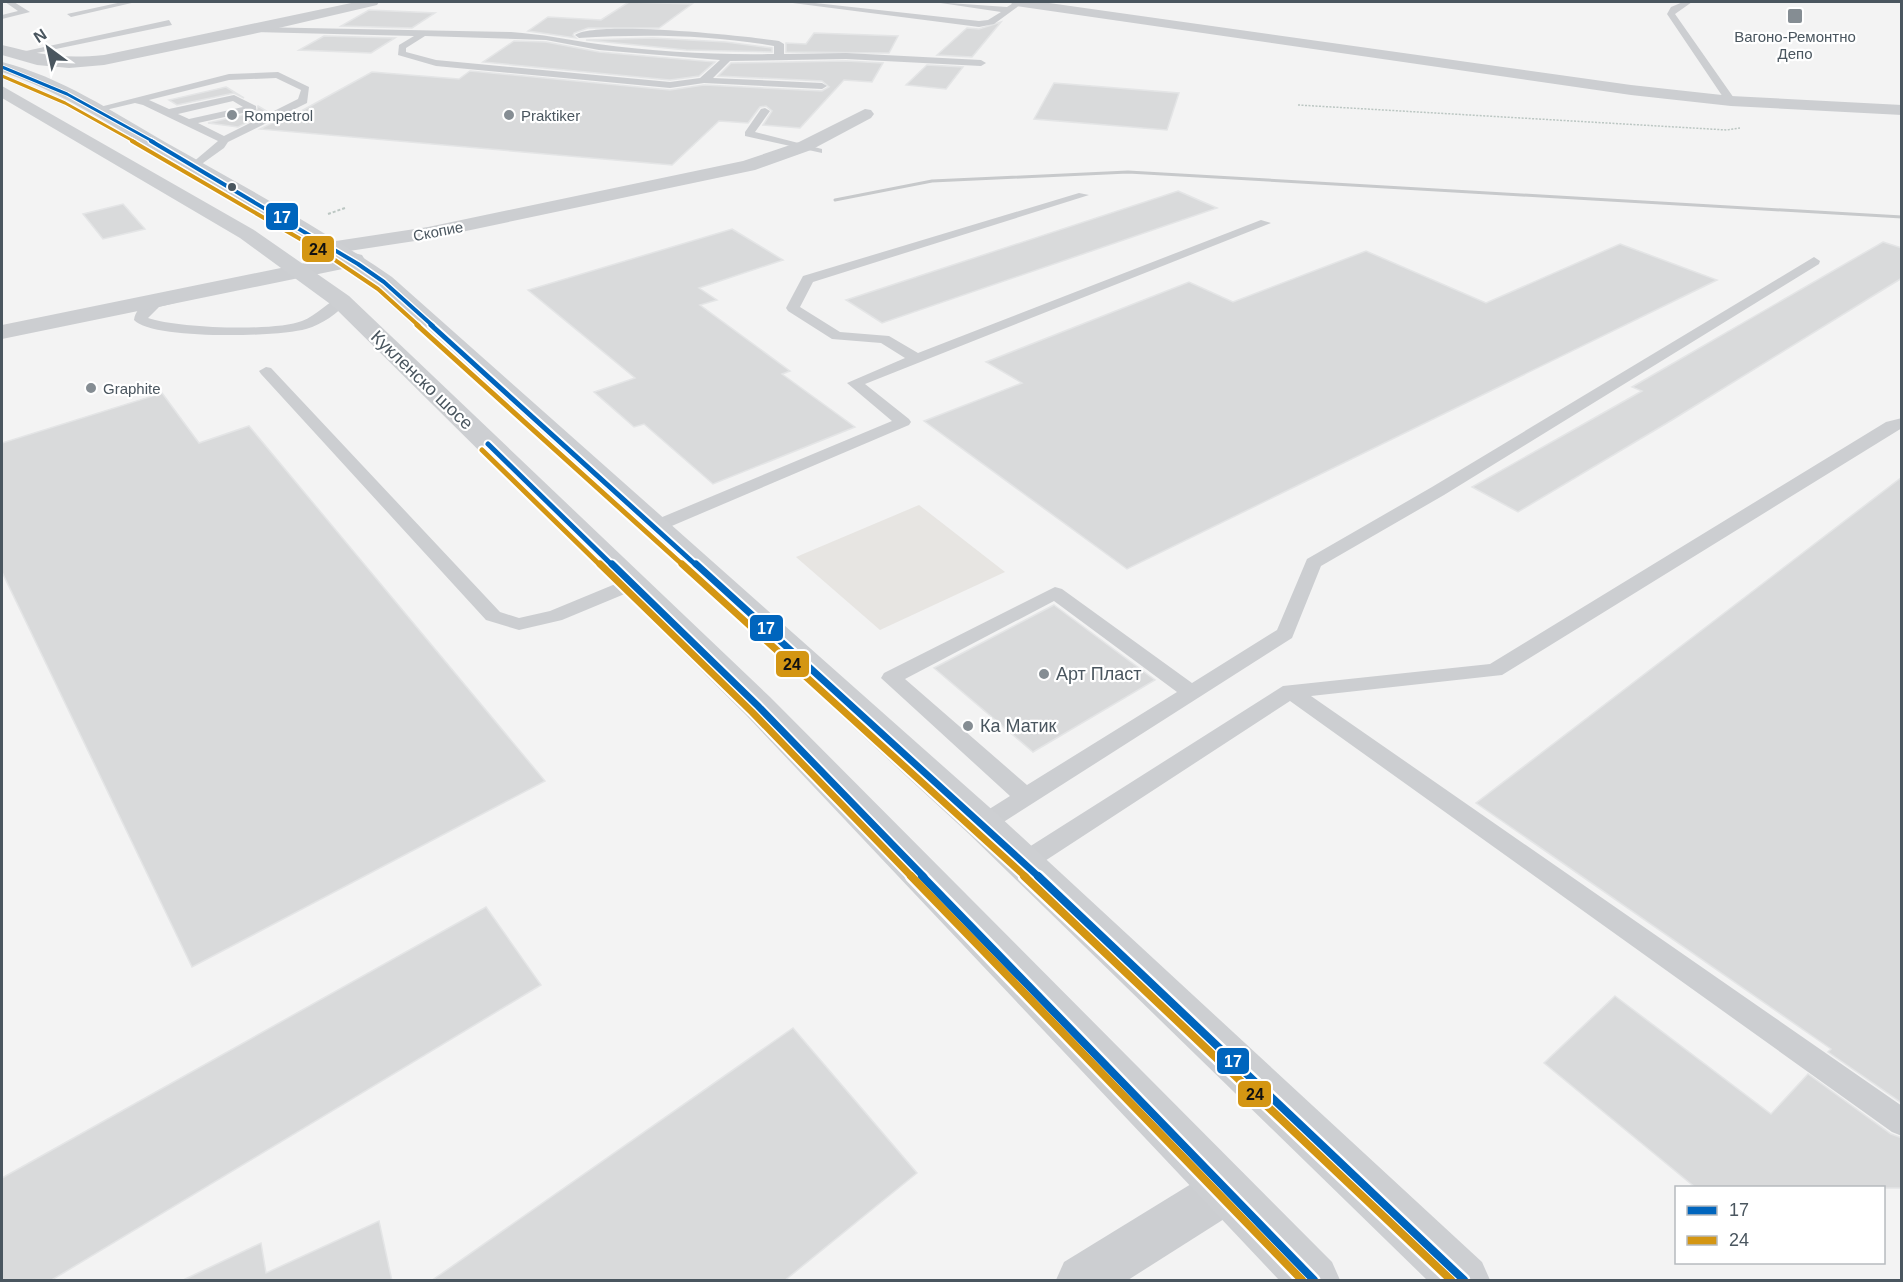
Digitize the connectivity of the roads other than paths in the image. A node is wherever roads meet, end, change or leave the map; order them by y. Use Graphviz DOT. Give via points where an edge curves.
graph roads {
  1 [pos="9,2"];
  2 [pos="132,2"];
  3 [pos="372,2"];
  4 [pos="789,2"];
  5 [pos="938,2"];
  6 [pos="1688,2"];
  7 [pos="1015,5"];
  8 [pos="71,14"];
  9 [pos="2,17"];
  10 [pos="170,23"];
  11 [pos="253,30"];
  12 [pos="420,35"];
  13 [pos="546,37"];
  14 [pos="2,50"];
  15 [pos="17,54"];
  16 [pos="780,57"];
  17 [pos="727,58"];
  18 [pos="981,63"];
  19 [pos="2,66"];
  20 [pos="706,81"];
  21 [pos="822,86"];
  22 [pos="2,91"];
  23 [pos="135,100"];
  24 [pos="1731,101"];
  25 [pos="216,102"];
  26 [pos="196,106"];
  27 [pos="97,109"];
  28 [pos="1902,110"];
  29 [pos="765,111"];
  30 [pos="171,112"];
  31 [pos="234,112"];
  32 [pos="865,114"];
  33 [pos="213,117"];
  34 [pos="190,122"];
  35 [pos="224,140"];
  36 [pos="811,149"];
  37 [pos="196,165"];
  38 [pos="1083,195"];
  39 [pos="1265,223"];
  40 [pos="345,253"];
  41 [pos="1814,261"];
  42 [pos="291,264"];
  43 [pos="201,291"];
  44 [pos="341,301"];
  45 [pos="2,316"];
  46 [pos="2,333"];
  47 [pos="916,358"];
  48 [pos="266,371"];
  49 [pos="1902,423"];
  50 [pos="654,527"];
  51 [pos="632,584"];
  52 [pos="1290,691"];
  53 [pos="1191,692"];
  54 [pos="1026,797"];
  55 [pos="983,824"];
  56 [pos="1023,863"];
  57 [pos="1902,1123"];
  58 [pos="1226,1190"];
  59 [pos="1082,1281"];
  60 [pos="1314,1281"];
  61 [pos="1464,1281"];
  1 -- 9 [label="lane" via="26,12"];
  2 -- 8 [label="lane"];
  3 -- 11 [label="street"];
  4 -- 7 [label="lane" via="965,24 991,22"];
  5 -- 7 [label="lane"];
  6 -- 24 [label="lane" via="1671,14"];
  7 -- 24 [label="street"];
  10 -- 15 [label="lane"];
  11 -- 12 [label="lane"];
  11 -- 15 [label="street" via="104,60 69,63"];
  12 -- 13 [label="lane"];
  12 -- 20 [label="lane" via="402,46 401,52 436,63 658,84"];
  13 -- 16 [label="lane" via="632,32 742,37 779,44"];
  13 -- 17 [label="lane" via="599,47"];
  14 -- 15 [label="street"];
  16 -- 17 [label="lane"];
  16 -- 18 [label="lane"];
  17 -- 20 [label="lane"];
  19 -- 27 [label="main road" via="27,74"];
  20 -- 21 [label="lane"];
  22 -- 42 [label="main road, Кукленско шосе" via="237,228"];
  23 -- 27 [label="lane"];
  23 -- 30 [label="lane"];
  23 -- 35 [label="lane" via="230,77 278,75 306,89 303,101"];
  24 -- 28 [label="street"];
  25 -- 26 [label="lane"];
  25 -- 31 [label="lane"];
  25 -- 31 [label="lane" via="234,98 252,108"];
  26 -- 30 [label="lane"];
  26 -- 33 [label="lane"];
  27 -- 37 [label="main road"];
  29 -- 36 [label="lane" via="749,134"];
  30 -- 34 [label="lane"];
  31 -- 33 [label="lane"];
  32 -- 36 [label="street" via="856,129"];
  33 -- 34 [label="lane"];
  34 -- 35 [label="lane"];
  35 -- 37 [label="lane"];
  36 -- 40 [label="street" via="758,173"];
  37 -- 40 [label="main road"];
  38 -- 47 [label="lane" via="808,279 793,308 837,336 884,339"];
  39 -- 47 [label="lane"];
  40 -- 42 [label="street"];
  40 -- 50 [label="main road" via="398,293"];
  41 -- 53 [label="lane" via="1313,563 1285,634"];
  42 -- 43 [label="street"];
  42 -- 44 [label="main road, Кукленско шосе"];
  42 -- 45 [label="street"];
  43 -- 44 [label="lane" via="154,304 142,313 141,320 271,332 309,324 331,314"];
  43 -- 46 [label="street"];
  44 -- 51 [label="main road, Кукленско шосе"];
  47 -- 50 [label="lane" via="854,383 903,422"];
  48 -- 51 [label="lane" via="493,616 519,624 546,618"];
  49 -- 52 [label="lane" via="1892,425 1495,670"];
  50 -- 55 [label="main road"];
  51 -- 58 [label="main road, Кукленско шосе" via="758,706"];
  52 -- 56 [label="lane"];
  52 -- 57 [label="lane"];
  53 -- 54 [label="lane"];
  53 -- 54 [label="lane" via="1055,592 891,678"];
  54 -- 55 [label="lane"];
  55 -- 56 [label="main road"];
  56 -- 61 [label="main road"];
  58 -- 59 [label="street"];
  58 -- 60 [label="main road, Кукленско шосе"];
}
